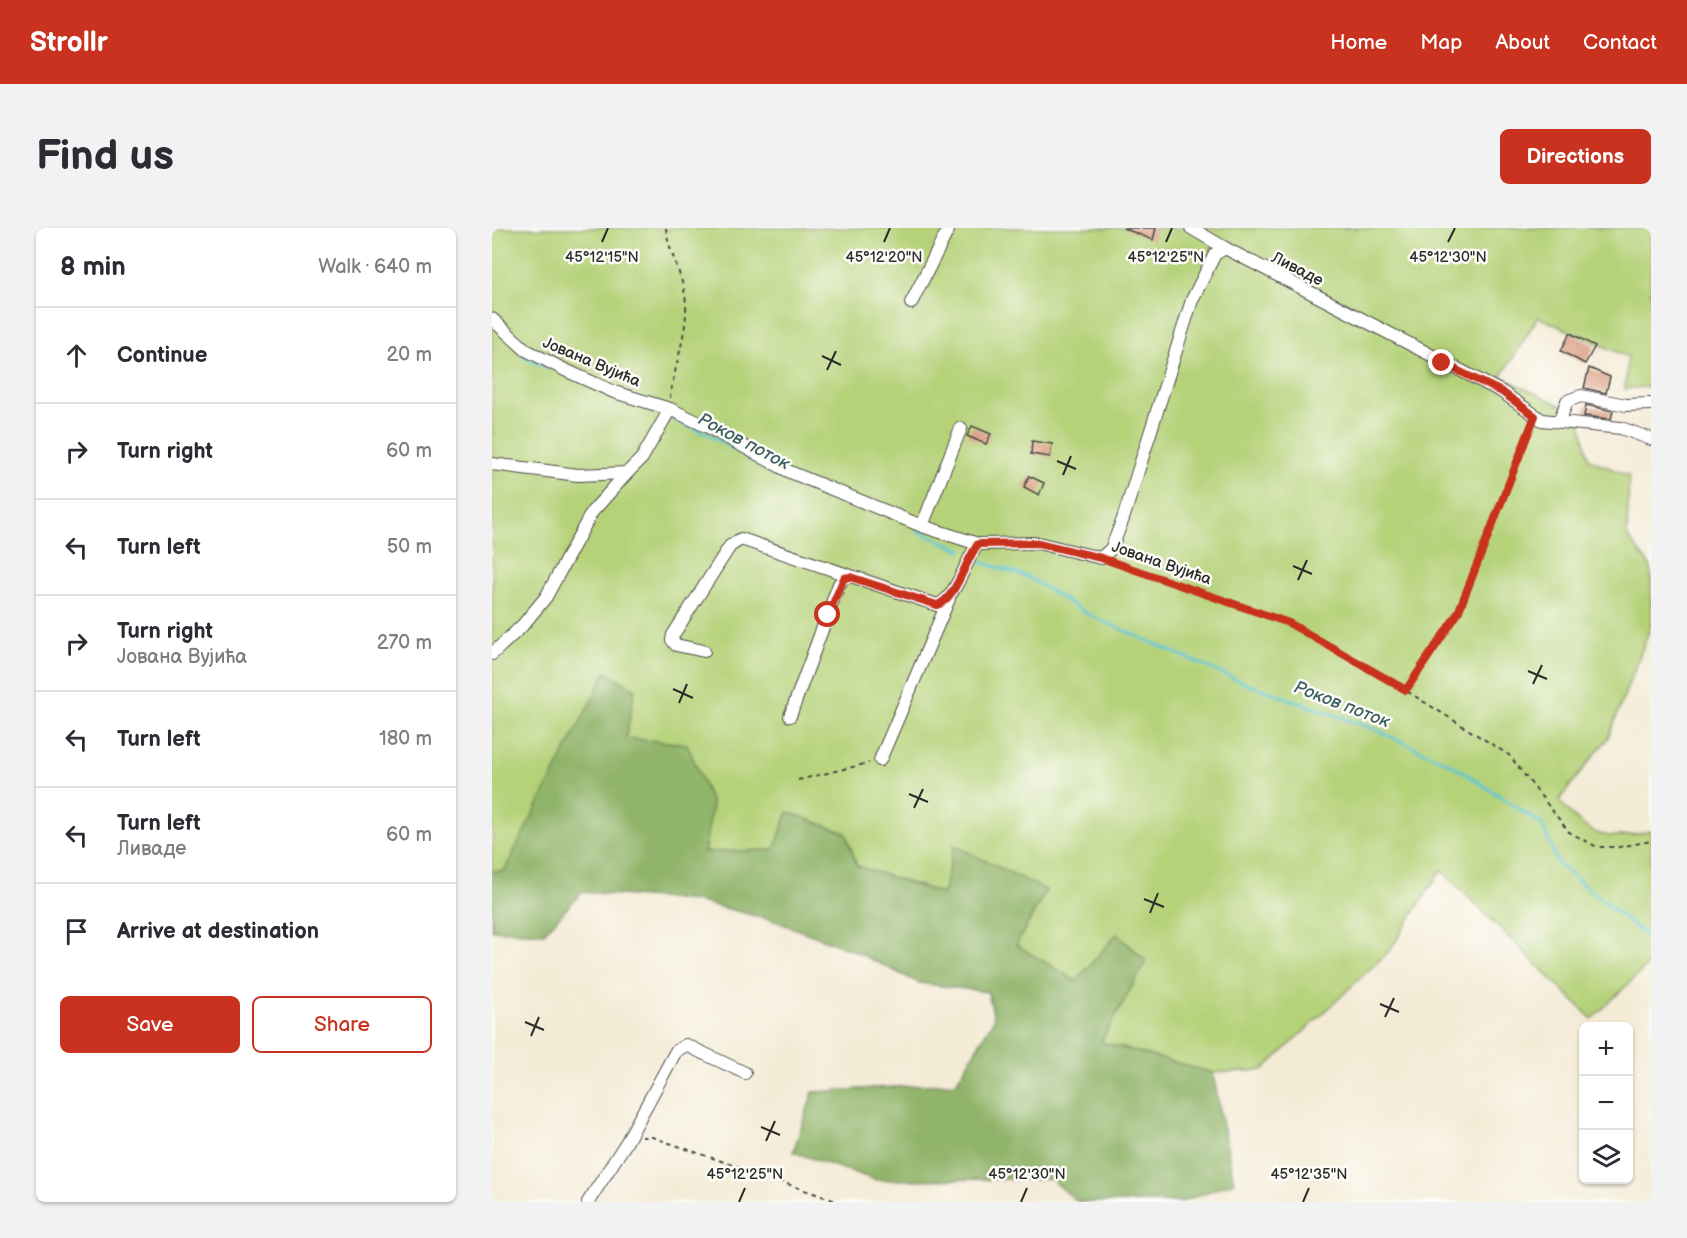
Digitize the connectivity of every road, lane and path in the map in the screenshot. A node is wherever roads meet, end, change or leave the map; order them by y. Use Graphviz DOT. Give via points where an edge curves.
graph roads {
  1 [pos="666,228"];
  2 [pos="949,228"];
  3 [pos="1191,228"];
  4 [pos="1225,248"];
  5 [pos="911,303"];
  6 [pos="492,319"];
  7 [pos="1651,404"];
  8 [pos="668,415"];
  9 [pos="1535,416"];
  10 [pos="1560,420"];
  11 [pos="961,428"];
  12 [pos="1651,439"];
  13 [pos="492,464"];
  14 [pos="627,473"];
  15 [pos="922,526"];
  16 [pos="978,544"];
  17 [pos="1101,558"];
  18 [pos="850,577"];
  19 [pos="949,599"];
  20 [pos="704,651"];
  21 [pos="492,654"];
  22 [pos="1406,690"];
  23 [pos="790,716"];
  24 [pos="880,760"];
  25 [pos="798,780"];
  26 [pos="1651,841"];
  27 [pos="745,1073"];
  28 [pos="626,1143"];
  29 [pos="588,1202"];
  30 [pos="839,1202"];
  1 -- 8 [label="path" via="686,303"];
  2 -- 5 [label="street"];
  3 -- 4 [label="street, Ливаде"];
  4 -- 9 [label="street, Ливаде" via="1502,392"];
  4 -- 17 [label="street" via="1215,254 1192,300 1123,519 1111,549"];
  6 -- 8 [label="street, Јована Вујића" via="526,350"];
  7 -- 10 [label="street" via="1626,405 1581,396 1568,401"];
  8 -- 14 [label="street" via="642,458"];
  8 -- 15 [label="street, Јована Вујића" via="708,427 790,472"];
  9 -- 10 [label="street, Ливаде"];
  9 -- 22 [label="path" via="1458,613"];
  10 -- 12 [label="street, Ливаде" via="1621,428"];
  11 -- 15 [label="street"];
  13 -- 14 [label="street" via="578,475"];
  14 -- 21 [label="street" via="592,512 546,597"];
  15 -- 16 [label="street, Јована Вујића"];
  16 -- 17 [label="street, Јована Вујића" via="1038,543"];
  16 -- 19 [label="street"];
  17 -- 22 [label="path, Јована Вујића" via="1289,623"];
  18 -- 19 [label="street" via="930,604"];
  18 -- 20 [label="street" via="749,539 735,542 673,635 676,645"];
  18 -- 23 [label="street" via="839,584"];
  19 -- 24 [label="street"];
  22 -- 26 [label="path, Јована Вујића" via="1509,755 1569,832 1597,847"];
  24 -- 25 [label="path"];
  27 -- 28 [label="street" via="686,1045 676,1051"];
  28 -- 29 [label="street"];
  28 -- 30 [label="path" via="637,1137 652,1137"];
}
